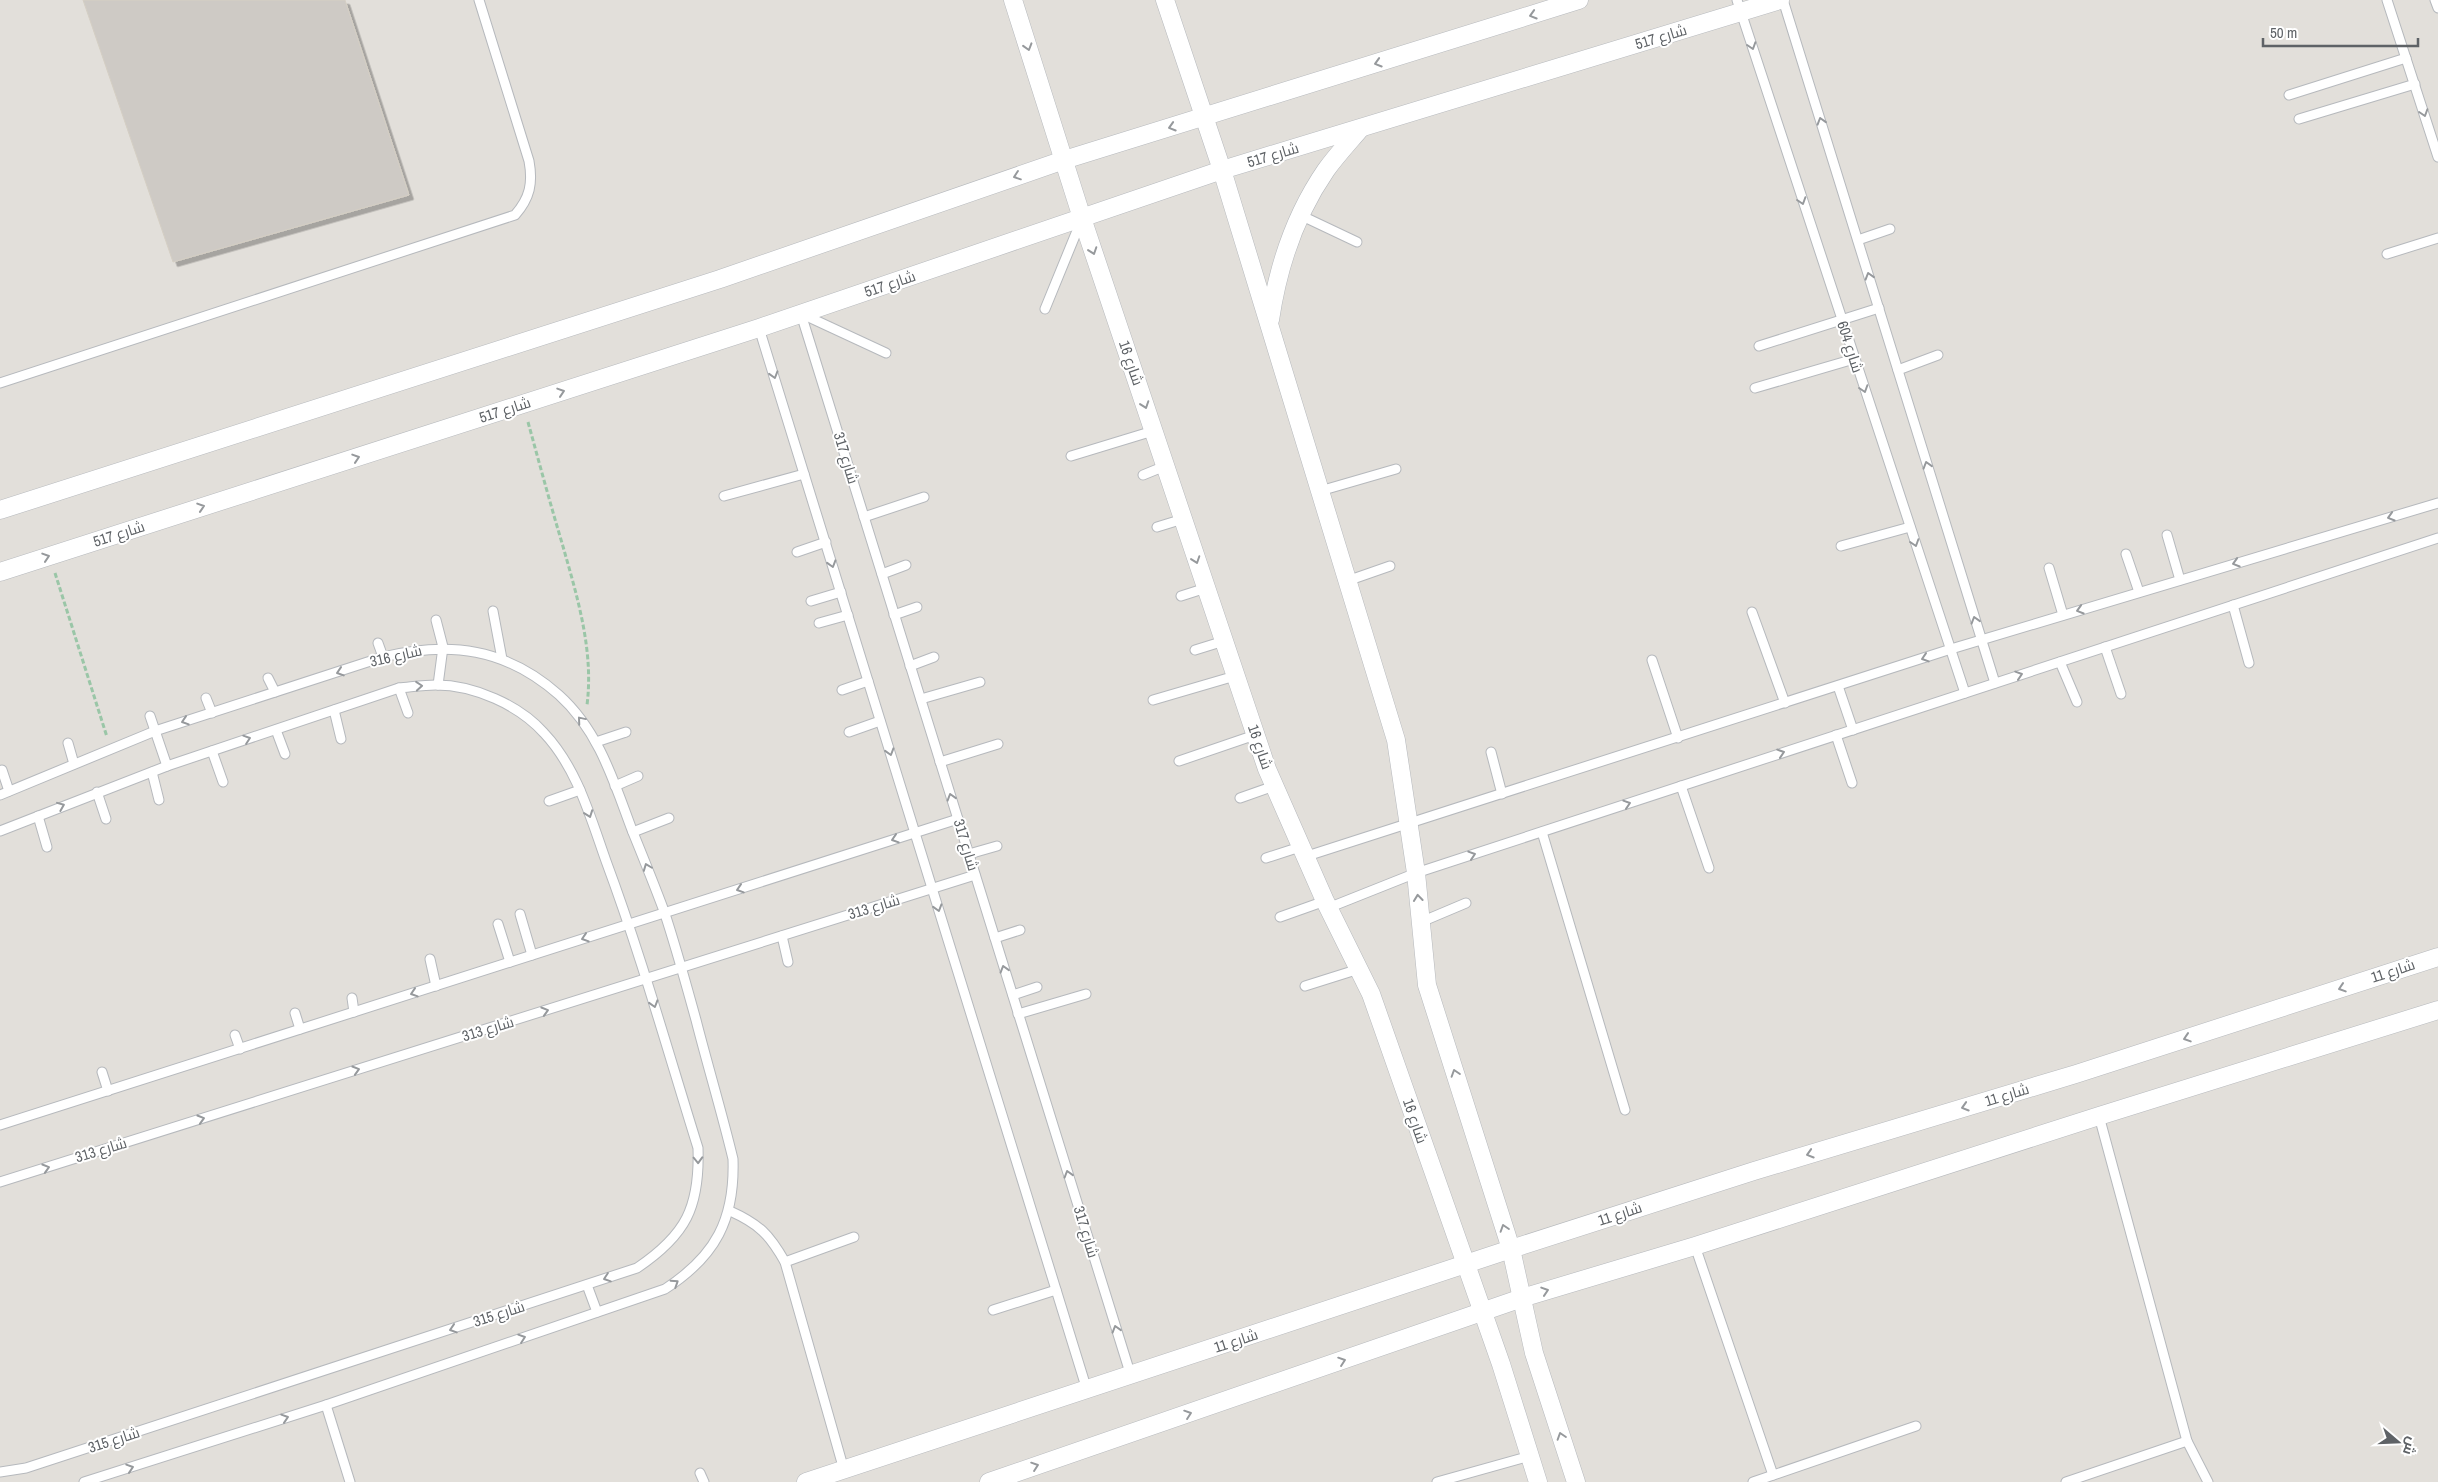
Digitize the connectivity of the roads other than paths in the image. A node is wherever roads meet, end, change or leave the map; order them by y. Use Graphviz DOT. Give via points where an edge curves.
graph roads {
  1 [pos="479,0"];
  2 [pos="1014,0"];
  3 [pos="1165,0"];
  4 [pos="1579,0"];
  5 [pos="1782,0"];
  6 [pos="2387,0"];
  7 [pos="2435,0"];
  8 [pos="1739,6"];
  9 [pos="2438,8"];
  10 [pos="2406,58"];
  11 [pos="2415,84"];
  12 [pos="2289,95"];
  13 [pos="1203,118"];
  14 [pos="2299,119"];
  15 [pos="1360,128"];
  16 [pos="2438,157"];
  17 [pos="1064,160"];
  18 [pos="1222,170"];
  19 [pos="1300,215"];
  20 [pos="1082,218"];
  21 [pos="1890,229"];
  22 [pos="2438,238"];
  23 [pos="1858,240"];
  24 [pos="1357,242"];
  25 [pos="2387,254"];
  26 [pos="1879,308"];
  27 [pos="1045,309"];
  28 [pos="801,314"];
  29 [pos="1841,320"];
  30 [pos="1269,325"];
  31 [pos="760,328"];
  32 [pos="1759,346"];
  33 [pos="886,353"];
  34 [pos="1938,355"];
  35 [pos="1854,359"];
  36 [pos="1898,370"];
  37 [pos="0,383"];
  38 [pos="1755,388"];
  39 [pos="1154,431"];
  40 [pos="1071,456"];
  41 [pos="1165,466"];
  42 [pos="1396,469"];
  43 [pos="804,474"];
  44 [pos="1142,475"];
  45 [pos="1320,491"];
  46 [pos="724,496"];
  47 [pos="924,497"];
  48 [pos="2438,503"];
  49 [pos="0,510"];
  50 [pos="864,517"];
  51 [pos="1183,519"];
  52 [pos="1157,527"];
  53 [pos="1910,527"];
  54 [pos="2168,535"];
  55 [pos="2438,538"];
  56 [pos="826,542"];
  57 [pos="1841,546"];
  58 [pos="796,552"];
  59 [pos="2126,554"];
  60 [pos="906,565"];
  61 [pos="1390,566"];
  62 [pos="2049,568"];
  63 [pos="0,572"];
  64 [pos="882,574"];
  65 [pos="2180,580"];
  66 [pos="1347,581"];
  67 [pos="1206,588"];
  68 [pos="840,592"];
  69 [pos="2140,592"];
  70 [pos="1181,596"];
  71 [pos="811,601"];
  72 [pos="2233,605"];
  73 [pos="917,607"];
  74 [pos="493,611"];
  75 [pos="1752,612"];
  76 [pos="894,614"];
  77 [pos="848,615"];
  78 [pos="2063,615"];
  79 [pos="436,620"];
  80 [pos="819,623"];
  81 [pos="1981,640"];
  82 [pos="1224,641"];
  83 [pos="378,643"];
  84 [pos="443,647"];
  85 [pos="2104,647"];
  86 [pos="1951,649"];
  87 [pos="1195,650"];
  88 [pos="383,657"];
  89 [pos="934,657"];
  90 [pos="502,659"];
  91 [pos="1652,660"];
  92 [pos="2060,662"];
  93 [pos="2249,663"];
  94 [pos="910,666"];
  95 [pos="1235,676"];
  96 [pos="268,678"];
  97 [pos="868,681"];
  98 [pos="980,682"];
  99 [pos="1995,683"];
  100 [pos="438,685"];
  101 [pos="1838,686"];
  102 [pos="399,688"];
  103 [pos="842,690"];
  104 [pos="275,692"];
  105 [pos="1964,693"];
  106 [pos="2121,694"];
  107 [pos="206,698"];
  108 [pos="921,700"];
  109 [pos="1153,700"];
  110 [pos="2077,702"];
  111 [pos="1785,703"];
  112 [pos="334,710"];
  113 [pos="212,713"];
  114 [pos="408,713"];
  115 [pos="150,716"];
  116 [pos="880,721"];
  117 [pos="276,730"];
  118 [pos="1853,730"];
  119 [pos="155,731"];
  120 [pos="626,732"];
  121 [pos="849,732"];
  122 [pos="1255,735"];
  123 [pos="1836,735"];
  124 [pos="1678,738"];
  125 [pos="341,739"];
  126 [pos="596,742"];
  127 [pos="68,743"];
  128 [pos="998,744"];
  129 [pos="212,752"];
  130 [pos="1491,752"];
  131 [pos="285,754"];
  132 [pos="1179,761"];
  133 [pos="940,762"];
  134 [pos="74,764"];
  135 [pos="167,766"];
  136 [pos="2,770"];
  137 [pos="152,772"];
  138 [pos="638,776"];
  139 [pos="223,782"];
  140 [pos="1852,784"];
  141 [pos="615,786"];
  142 [pos="1274,786"];
  143 [pos="1681,786"];
  144 [pos="580,790"];
  145 [pos="97,792"];
  146 [pos="4,793"];
  147 [pos="1502,794"];
  148 [pos="1240,798"];
  149 [pos="159,800"];
  150 [pos="549,801"];
  151 [pos="38,816"];
  152 [pos="669,818"];
  153 [pos="106,819"];
  154 [pos="958,819"];
  155 [pos="1410,824"];
  156 [pos="0,832"];
  157 [pos="633,832"];
  158 [pos="1542,832"];
  159 [pos="915,833"];
  160 [pos="996,846"];
  161 [pos="47,847"];
  162 [pos="1302,852"];
  163 [pos="969,854"];
  164 [pos="1266,858"];
  165 [pos="1710,868"];
  166 [pos="1416,873"];
  167 [pos="975,875"];
  168 [pos="932,888"];
  169 [pos="1466,903"];
  170 [pos="1326,904"];
  171 [pos="664,913"];
  172 [pos="520,914"];
  173 [pos="1280,917"];
  174 [pos="1421,922"];
  175 [pos="498,924"];
  176 [pos="629,924"];
  177 [pos="1020,930"];
  178 [pos="782,936"];
  179 [pos="995,938"];
  180 [pos="532,956"];
  181 [pos="2438,957"];
  182 [pos="430,959"];
  183 [pos="510,962"];
  184 [pos="788,962"];
  185 [pos="681,967"];
  186 [pos="1359,969"];
  187 [pos="646,979"];
  188 [pos="436,986"];
  189 [pos="1305,986"];
  190 [pos="1037,987"];
  191 [pos="1086,994"];
  192 [pos="1013,995"];
  193 [pos="352,998"];
  194 [pos="2438,1010"];
  195 [pos="354,1012"];
  196 [pos="295,1013"];
  197 [pos="1018,1014"];
  198 [pos="300,1029"];
  199 [pos="235,1035"];
  200 [pos="240,1049"];
  201 [pos="102,1072"];
  202 [pos="108,1091"];
  203 [pos="1625,1110"];
  204 [pos="2099,1116"];
  205 [pos="0,1125"];
  206 [pos="0,1182"];
  207 [pos="730,1211"];
  208 [pos="854,1237"];
  209 [pos="1695,1246"];
  210 [pos="1510,1249"];
  211 [pos="784,1262"];
  212 [pos="1464,1265"];
  213 [pos="587,1285"];
  214 [pos="1056,1290"];
  215 [pos="1522,1298"];
  216 [pos="993,1310"];
  217 [pos="597,1312"];
  218 [pos="1482,1313"];
  219 [pos="1131,1376"];
  220 [pos="1086,1390"];
  221 [pos="326,1405"];
  222 [pos="1916,1426"];
  223 [pos="2187,1440"];
  224 [pos="1530,1456"];
  225 [pos="844,1470"];
  226 [pos="0,1472"];
  227 [pos="1773,1475"];
  228 [pos="84,1482"];
  229 [pos="350,1482"];
  230 [pos="806,1482"];
  231 [pos="989,1482"];
  232 [pos="1437,1482"];
  233 [pos="1538,1482"];
  234 [pos="1576,1482"];
  235 [pos="1752,1482"];
  236 [pos="2066,1482"];
  237 [pos="2208,1482"];
  1 -- 37 [label="lane" via="529,162 530,190 515,215"];
  2 -- 17 [label="street, شارع 16, one-way"];
  3 -- 13 [label="street"];
  4 -- 13 [label="street, one-way"];
  5 -- 8 [label="street, شارع 517"];
  23 -- 5 [label="lane, one-way"];
  6 -- 10 [label="lane"];
  7 -- 9 [label="lane"];
  8 -- 15 [label="street, شارع 517"];
  8 -- 29 [label="lane, شارع 604, one-way"];
  10 -- 11 [label="lane"];
  10 -- 12 [label="lane"];
  11 -- 14 [label="lane"];
  11 -- 16 [label="lane, one-way"];
  13 -- 17 [label="street, one-way"];
  13 -- 18 [label="street"];
  15 -- 18 [label="street, شارع 517"];
  15 -- 19 [label="street" via="1326,170"];
  17 -- 20 [label="street, شارع 16"];
  17 -- 49 [label="street, one-way" via="720,279"];
  18 -- 20 [label="street, شارع 517"];
  18 -- 30 [label="street"];
  19 -- 24 [label="lane"];
  19 -- 30 [label="street" via="1285,250"];
  20 -- 27 [label="lane"];
  20 -- 28 [label="street, شارع 517"];
  20 -- 39 [label="street, شارع 16, one-way"];
  21 -- 23 [label="lane"];
  22 -- 25 [label="lane"];
  26 -- 23 [label="lane, one-way"];
  26 -- 29 [label="lane"];
  26 -- 36 [label="lane"];
  28 -- 31 [label="street, شارع 517"];
  28 -- 33 [label="lane"];
  28 -- 50 [label="lane, شارع 317"];
  29 -- 32 [label="lane"];
  29 -- 35 [label="lane, شارع 604"];
  30 -- 45 [label="street"];
  31 -- 43 [label="lane, one-way"];
  63 -- 31 [label="street, شارع 517, one-way"];
  34 -- 36 [label="lane"];
  35 -- 38 [label="lane"];
  35 -- 53 [label="lane, شارع 604, one-way"];
  81 -- 36 [label="lane, one-way"];
  39 -- 40 [label="lane"];
  39 -- 41 [label="street, شارع 16"];
  41 -- 44 [label="lane"];
  41 -- 51 [label="street, شارع 16"];
  42 -- 45 [label="lane"];
  43 -- 46 [label="lane"];
  43 -- 56 [label="lane"];
  45 -- 66 [label="street"];
  47 -- 50 [label="lane"];
  48 -- 65 [label="lane, one-way"];
  50 -- 64 [label="lane, شارع 317"];
  51 -- 52 [label="lane"];
  51 -- 67 [label="street, شارع 16, one-way"];
  53 -- 57 [label="lane"];
  53 -- 86 [label="lane, شارع 604, one-way"];
  54 -- 65 [label="lane"];
  55 -- 72 [label="lane"];
  56 -- 58 [label="lane"];
  56 -- 68 [label="lane, one-way"];
  59 -- 69 [label="lane"];
  60 -- 64 [label="lane"];
  61 -- 66 [label="lane"];
  62 -- 78 [label="lane"];
  64 -- 76 [label="lane, شارع 317"];
  65 -- 69 [label="lane"];
  66 -- 155 [label="street" via="1396,740"];
  67 -- 70 [label="lane"];
  67 -- 82 [label="street, شارع 16"];
  68 -- 71 [label="lane"];
  68 -- 77 [label="lane"];
  69 -- 78 [label="lane, one-way"];
  72 -- 85 [label="lane"];
  72 -- 93 [label="lane"];
  73 -- 76 [label="lane"];
  74 -- 90 [label="lane"];
  75 -- 111 [label="lane"];
  76 -- 94 [label="lane, شارع 317"];
  77 -- 80 [label="lane"];
  77 -- 97 [label="lane"];
  78 -- 81 [label="lane"];
  79 -- 84 [label="lane"];
  81 -- 86 [label="lane"];
  81 -- 99 [label="lane"];
  82 -- 87 [label="lane"];
  82 -- 95 [label="street, شارع 16"];
  83 -- 88 [label="lane"];
  84 -- 88 [label="lane, شارع 316"];
  84 -- 90 [label="lane, شارع 316"];
  84 -- 100 [label="lane"];
  85 -- 92 [label="lane"];
  85 -- 106 [label="lane"];
  86 -- 101 [label="lane, one-way"];
  86 -- 105 [label="lane, شارع 604"];
  88 -- 104 [label="lane, شارع 316, one-way"];
  89 -- 94 [label="lane"];
  126 -- 90 [label="lane, شارع 316, one-way" via="560,695"];
  91 -- 124 [label="lane"];
  99 -- 92 [label="lane, one-way"];
  92 -- 110 [label="lane"];
  94 -- 108 [label="lane, شارع 317"];
  95 -- 109 [label="lane"];
  95 -- 122 [label="street, شارع 16"];
  96 -- 104 [label="lane"];
  97 -- 103 [label="lane"];
  97 -- 116 [label="lane"];
  98 -- 108 [label="lane"];
  99 -- 105 [label="lane"];
  102 -- 100 [label="lane, one-way"];
  100 -- 144 [label="lane" via="477,692 513,707 544,732 568,762"];
  101 -- 111 [label="lane"];
  101 -- 118 [label="lane"];
  102 -- 112 [label="lane"];
  102 -- 114 [label="lane"];
  104 -- 113 [label="lane, شارع 316"];
  105 -- 118 [label="lane"];
  107 -- 113 [label="lane"];
  108 -- 133 [label="lane, شارع 317"];
  111 -- 124 [label="lane"];
  112 -- 117 [label="lane"];
  112 -- 125 [label="lane"];
  113 -- 119 [label="lane, شارع 316, one-way"];
  115 -- 119 [label="lane"];
  116 -- 121 [label="lane"];
  116 -- 159 [label="lane, one-way"];
  129 -- 117 [label="lane, one-way"];
  117 -- 131 [label="lane"];
  118 -- 123 [label="lane"];
  119 -- 134 [label="lane, شارع 316"];
  119 -- 135 [label="lane"];
  120 -- 126 [label="lane"];
  122 -- 132 [label="lane"];
  122 -- 142 [label="street, شارع 16"];
  123 -- 140 [label="lane"];
  143 -- 123 [label="lane, one-way"];
  124 -- 147 [label="lane"];
  126 -- 141 [label="lane, شارع 316"];
  127 -- 134 [label="lane"];
  128 -- 133 [label="lane"];
  129 -- 135 [label="lane"];
  129 -- 139 [label="lane"];
  130 -- 147 [label="lane"];
  154 -- 133 [label="lane, شارع 317, one-way"];
  134 -- 146 [label="lane, شارع 316"];
  135 -- 137 [label="lane"];
  136 -- 146 [label="lane"];
  137 -- 145 [label="lane"];
  137 -- 149 [label="lane"];
  138 -- 141 [label="lane"];
  141 -- 157 [label="lane, شارع 316"];
  142 -- 148 [label="lane"];
  142 -- 162 [label="street, شارع 16"];
  158 -- 143 [label="lane, one-way"];
  143 -- 165 [label="lane"];
  144 -- 150 [label="lane"];
  144 -- 176 [label="lane, one-way"];
  151 -- 145 [label="lane, one-way"];
  145 -- 153 [label="lane"];
  147 -- 155 [label="lane"];
  151 -- 156 [label="lane"];
  151 -- 161 [label="lane"];
  152 -- 157 [label="lane"];
  154 -- 159 [label="lane"];
  154 -- 163 [label="lane, شارع 317"];
  155 -- 162 [label="lane"];
  155 -- 166 [label="street"];
  171 -- 157 [label="lane, شارع 316, one-way"];
  166 -- 158 [label="lane, one-way"];
  158 -- 203 [label="lane"];
  159 -- 168 [label="lane"];
  159 -- 171 [label="lane, one-way"];
  160 -- 163 [label="lane"];
  162 -- 164 [label="lane"];
  162 -- 170 [label="street, شارع 16"];
  163 -- 167 [label="lane, شارع 317"];
  166 -- 170 [label="lane"];
  174 -- 166 [label="street, one-way"];
  167 -- 168 [label="lane, شارع 313"];
  167 -- 179 [label="lane, شارع 317"];
  168 -- 178 [label="lane, شارع 313"];
  168 -- 214 [label="lane, one-way"];
  169 -- 174 [label="lane"];
  170 -- 173 [label="lane"];
  170 -- 186 [label="street, شارع 16"];
  171 -- 176 [label="lane"];
  171 -- 185 [label="lane, شارع 315"];
  172 -- 180 [label="lane"];
  210 -- 174 [label="street, one-way" via="1427,985"];
  175 -- 183 [label="lane"];
  176 -- 180 [label="lane, one-way"];
  176 -- 187 [label="lane, شارع 315"];
  177 -- 179 [label="lane"];
  178 -- 184 [label="lane"];
  178 -- 185 [label="lane, شارع 313"];
  192 -- 179 [label="lane, شارع 317, one-way"];
  180 -- 183 [label="lane"];
  181 -- 210 [label="street, شارع 11, one-way" via="2076,1074"];
  182 -- 188 [label="lane"];
  183 -- 188 [label="lane"];
  185 -- 187 [label="lane, شارع 313"];
  185 -- 207 [label="lane, شارع 315" via="733,1159"];
  186 -- 189 [label="lane"];
  186 -- 212 [label="street, شارع 16" via="1371,994"];
  206 -- 187 [label="lane, شارع 313, one-way"];
  187 -- 213 [label="lane, شارع 315, one-way" via="698,1148 699,1177 693,1205 680,1230 661,1252 638,1268"];
  188 -- 195 [label="lane, one-way"];
  190 -- 192 [label="lane"];
  191 -- 197 [label="lane"];
  192 -- 197 [label="lane, شارع 317"];
  193 -- 195 [label="lane"];
  194 -- 204 [label="street"];
  195 -- 198 [label="lane"];
  196 -- 198 [label="lane"];
  219 -- 197 [label="lane, شارع 317, one-way"];
  198 -- 200 [label="lane"];
  199 -- 200 [label="lane"];
  200 -- 202 [label="lane"];
  201 -- 202 [label="lane"];
  202 -- 205 [label="lane"];
  204 -- 209 [label="street"];
  204 -- 223 [label="lane"];
  207 -- 211 [label="lane" via="753,1222 772,1240"];
  217 -- 207 [label="lane, شارع 315, one-way" via="666,1289 687,1275 706,1256"];
  208 -- 211 [label="lane"];
  215 -- 209 [label="street, one-way"];
  209 -- 227 [label="lane"];
  210 -- 212 [label="street, شارع 11"];
  210 -- 215 [label="street"];
  211 -- 225 [label="lane"];
  212 -- 218 [label="street, شارع 16"];
  212 -- 219 [label="street, شارع 11"];
  213 -- 217 [label="lane"];
  213 -- 226 [label="lane, شارع 315, one-way" via="26,1468"];
  214 -- 216 [label="lane"];
  214 -- 220 [label="lane"];
  215 -- 218 [label="street"];
  234 -- 215 [label="street, one-way" via="1534,1353"];
  221 -- 217 [label="lane, شارع 315, one-way"];
  218 -- 224 [label="street, شارع 16"];
  231 -- 218 [label="street, one-way"];
  219 -- 220 [label="street, شارع 11"];
  220 -- 225 [label="street, شارع 11"];
  228 -- 221 [label="lane, شارع 315, one-way"];
  221 -- 229 [label="lane"];
  222 -- 227 [label="lane"];
  223 -- 236 [label="lane"];
  223 -- 237 [label="lane"];
  224 -- 232 [label="lane"];
  224 -- 233 [label="street, شارع 16"];
  225 -- 230 [label="street, شارع 11"];
  227 -- 235 [label="lane"];
}
